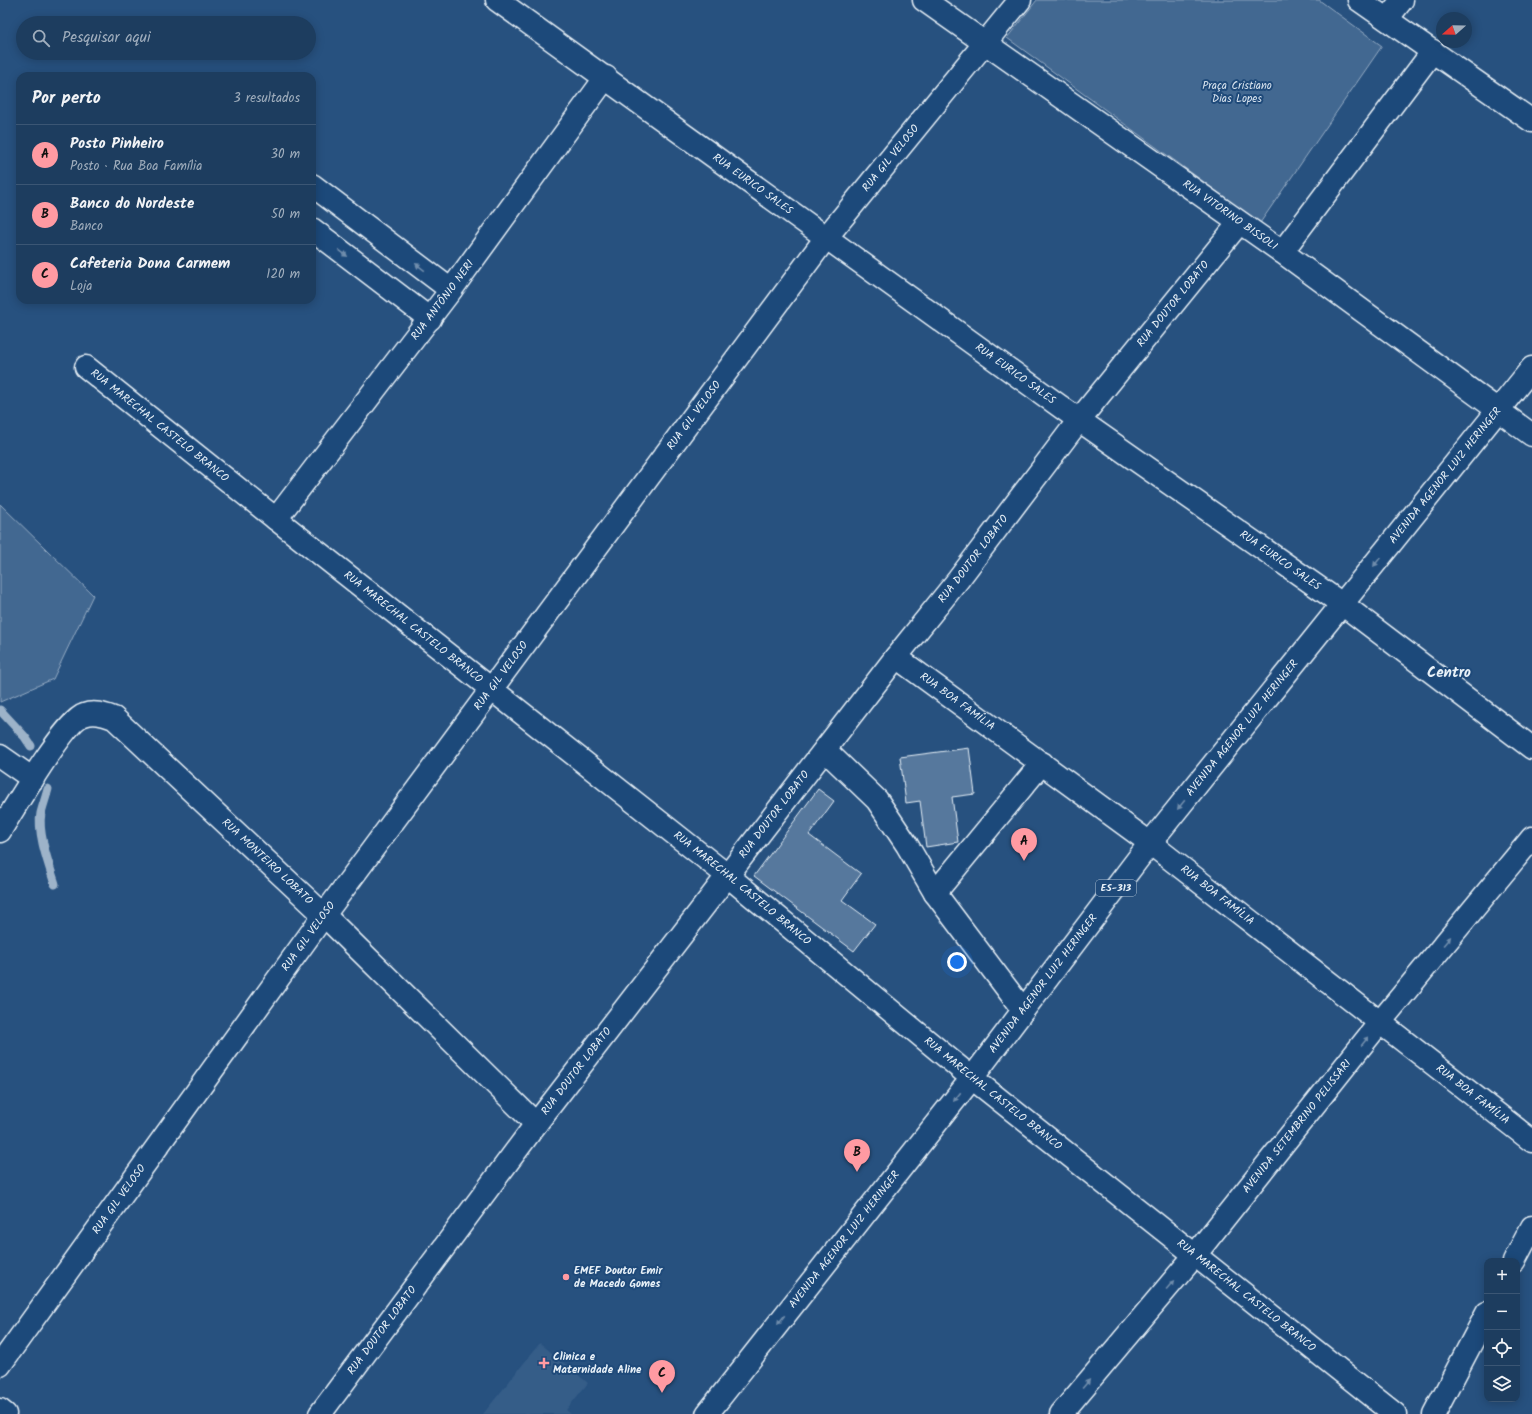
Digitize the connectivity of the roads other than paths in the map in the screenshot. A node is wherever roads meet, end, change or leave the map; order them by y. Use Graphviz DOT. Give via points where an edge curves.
graph roads {
  1 [pos="497,0"];
  2 [pos="924,0"];
  3 [pos="1020,0"];
  4 [pos="1359,0"];
  5 [pos="1402,0"];
  6 [pos="1387,19"];
  7 [pos="985,43"];
  8 [pos="1432,50"];
  9 [pos="606,77"];
  10 [pos="1532,121"];
  11 [pos="316,188"];
  12 [pos="1239,223"];
  13 [pos="316,232"];
  14 [pos="825,238"];
  15 [pos="1282,252"];
  16 [pos="451,290"];
  17 [pos="430,319"];
  18 [pos="86,367"];
  19 [pos="1532,368"];
  20 [pos="1498,410"];
  21 [pos="1079,420"];
  22 [pos="1532,435"];
  23 [pos="276,520"];
  24 [pos="1342,604"];
  25 [pos="896,657"];
  26 [pos="493,690"];
  27 [pos="1532,748"];
  28 [pos="825,750"];
  29 [pos="0,756"];
  30 [pos="1042,763"];
  31 [pos="33,778"];
  32 [pos="0,831"];
  33 [pos="1532,838"];
  34 [pos="1150,843"];
  35 [pos="728,876"];
  36 [pos="935,893"];
  37 [pos="324,915"];
  38 [pos="1023,1010"];
  39 [pos="1381,1021"];
  40 [pos="972,1078"];
  41 [pos="536,1124"];
  42 [pos="1532,1141"];
  43 [pos="1532,1227"];
  44 [pos="1195,1255"];
  45 [pos="1516,1258"];
  46 [pos="1484,1319"];
  47 [pos="0,1366"];
  48 [pos="0,1410"];
  49 [pos="5,1414"];
  50 [pos="320,1414"];
  51 [pos="707,1414"];
  52 [pos="1061,1414"];
  53 [pos="1395,1414"];
  54 [pos="1434,1414"];
  1 -- 9 [label="street, RUA EURICO SALES"];
  2 -- 7 [label="street, RUA VITORINO BISSOLI"];
  3 -- 7 [label="street, RUA GIL VELOSO"];
  4 -- 6 [label="street"];
  5 -- 6 [label="street"];
  6 -- 8 [label="street"];
  7 -- 12 [label="street, RUA VITORINO BISSOLI"];
  7 -- 14 [label="street, RUA GIL VELOSO"];
  8 -- 10 [label="street"];
  8 -- 15 [label="street"];
  9 -- 14 [label="street, RUA EURICO SALES"];
  9 -- 16 [label="street, RUA ANTÔNIO NERI"];
  16 -- 11 [label="street, one-way"];
  12 -- 15 [label="street, RUA VITORINO BISSOLI"];
  12 -- 21 [label="street, RUA DOUTOR LOBATO"];
  13 -- 17 [label="street, one-way"];
  14 -- 21 [label="street, RUA EURICO SALES"];
  14 -- 26 [label="street, RUA GIL VELOSO"];
  15 -- 20 [label="street, RUA VITORINO BISSOLI"];
  16 -- 17 [label="street, RUA ANTÔNIO NERI"];
  17 -- 23 [label="street, RUA ANTÔNIO NERI"];
  18 -- 23 [label="street, RUA MARECHAL CASTELO BRANCO"];
  19 -- 20 [label="street, AVENIDA AGENOR LUIZ HERINGER / ES-313"];
  20 -- 22 [label="street, RUA VITORINO BISSOLI"];
  20 -- 24 [label="street, AVENIDA AGENOR LUIZ HERINGER / ES-313, one-way"];
  21 -- 24 [label="street, RUA EURICO SALES"];
  21 -- 25 [label="street, RUA DOUTOR LOBATO" via="958,580"];
  23 -- 26 [label="street, RUA MARECHAL CASTELO BRANCO"];
  24 -- 27 [label="street, RUA EURICO SALES"];
  24 -- 34 [label="street, AVENIDA AGENOR LUIZ HERINGER / ES-313, one-way"];
  25 -- 28 [label="street, RUA DOUTOR LOBATO"];
  25 -- 30 [label="street, RUA BOA FAMÍLIA"];
  26 -- 35 [label="street, RUA MARECHAL CASTELO BRANCO"];
  26 -- 37 [label="street, RUA GIL VELOSO"];
  28 -- 35 [label="street, RUA DOUTOR LOBATO"];
  28 -- 36 [label="street" via="877,800 907,844"];
  29 -- 31 [label="street"];
  30 -- 34 [label="street, RUA BOA FAMÍLIA"];
  30 -- 36 [label="street"];
  31 -- 32 [label="street"];
  31 -- 37 [label="street, RUA MONTEIRO LOBATO" via="72,722 84,715 92,714 114,718"];
  39 -- 33 [label="street, AVENIDA SETEMBRINO PELISSARI, one-way"];
  34 -- 38 [label="street, AVENIDA AGENOR LUIZ HERINGER / ES-313"];
  34 -- 39 [label="street, RUA BOA FAMÍLIA"];
  35 -- 40 [label="street, RUA MARECHAL CASTELO BRANCO"];
  35 -- 41 [label="street, RUA DOUTOR LOBATO"];
  36 -- 38 [label="street"];
  37 -- 41 [label="street, RUA MONTEIRO LOBATO"];
  37 -- 47 [label="street, RUA GIL VELOSO"];
  38 -- 40 [label="street, AVENIDA AGENOR LUIZ HERINGER / ES-313"];
  39 -- 42 [label="street, RUA BOA FAMÍLIA"];
  44 -- 39 [label="street, AVENIDA SETEMBRINO PELISSARI, one-way"];
  40 -- 44 [label="street, RUA MARECHAL CASTELO BRANCO"];
  40 -- 51 [label="street, AVENIDA AGENOR LUIZ HERINGER / ES-313, one-way"];
  41 -- 50 [label="street, RUA DOUTOR LOBATO"];
  43 -- 45 [label="street"];
  52 -- 44 [label="street, AVENIDA SETEMBRINO PELISSARI, one-way"];
  44 -- 53 [label="street, RUA MARECHAL CASTELO BRANCO"];
  46 -- 54 [label="street"];
  48 -- 49 [label="street"];
}
